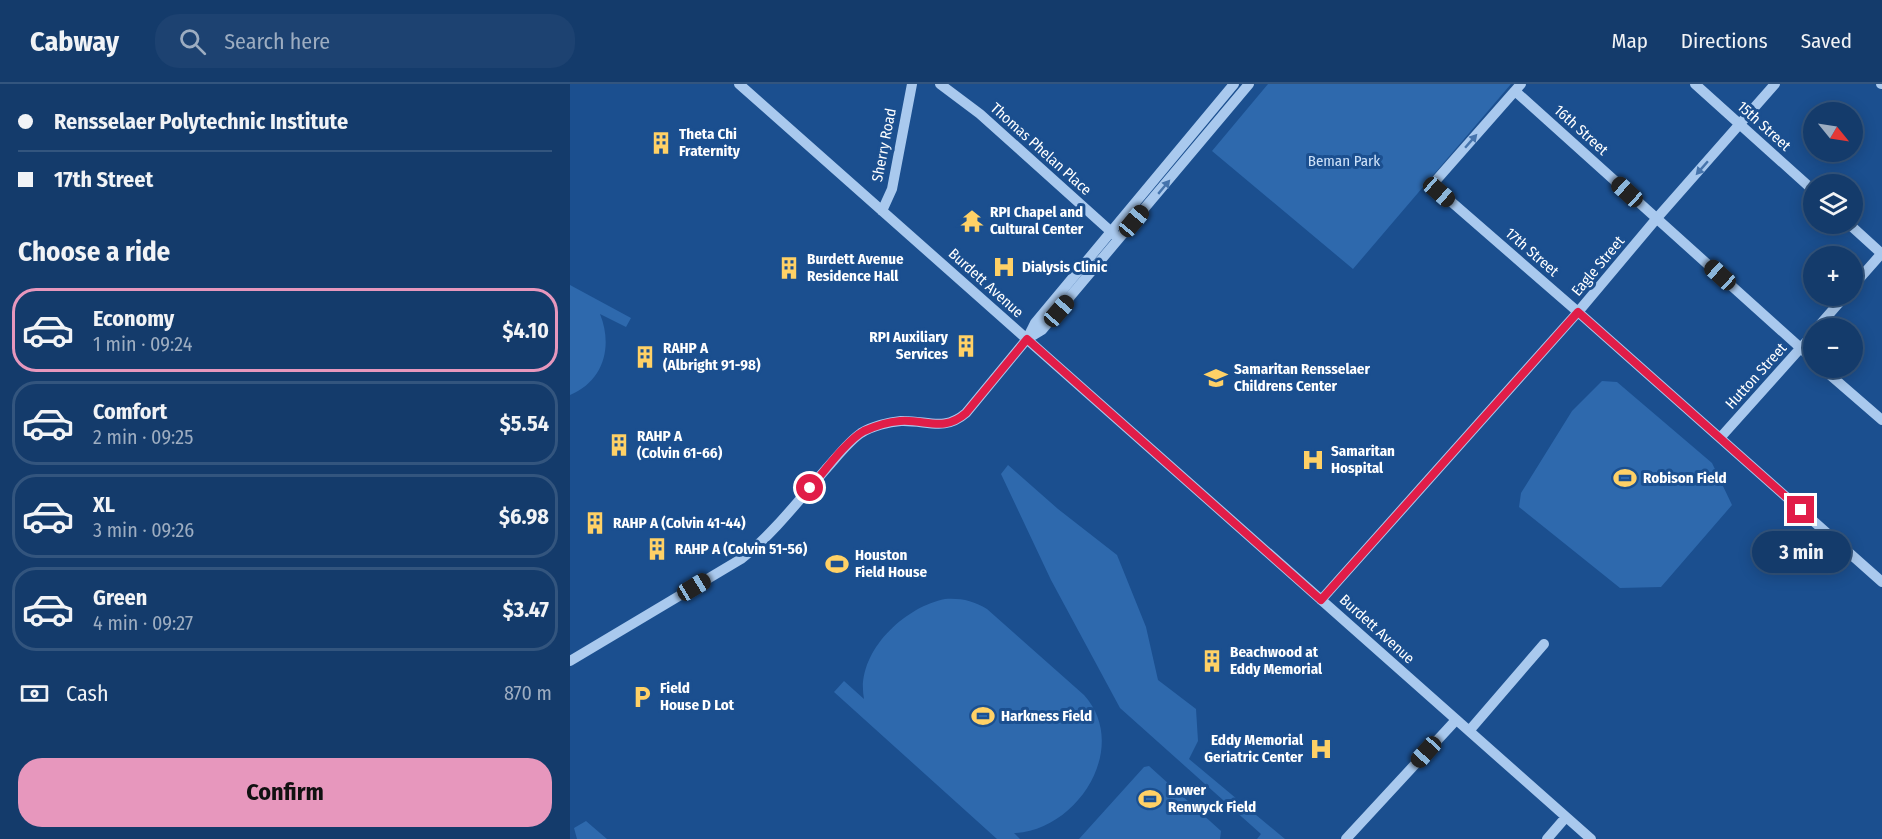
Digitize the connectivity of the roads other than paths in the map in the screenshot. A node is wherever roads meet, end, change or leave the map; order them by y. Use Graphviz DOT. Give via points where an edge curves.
graph roads {
  1 [pos="739,84"];
  2 [pos="912,84"];
  3 [pos="940,84"];
  4 [pos="1234,84"];
  5 [pos="1249,84"];
  6 [pos="1695,84"];
  7 [pos="1775,84"];
  8 [pos="1518,87"];
  9 [pos="1740,124"];
  10 [pos="1190,147"];
  11 [pos="1803,181"];
  12 [pos="882,211"];
  13 [pos="1657,218"];
  14 [pos="1860,234"];
  15 [pos="1116,236"];
  16 [pos="1882,253"];
  17 [pos="1863,275"];
  18 [pos="1836,306"];
  19 [pos="1578,312"];
  20 [pos="1826,318"];
  21 [pos="1027,339"];
  22 [pos="1803,346"];
  23 [pos="1801,348"];
  24 [pos="1834,378"];
  25 [pos="1882,420"];
  26 [pos="1720,438"];
  27 [pos="1882,582"];
  28 [pos="1321,600"];
  29 [pos="1544,644"];
  30 [pos="570,661"];
  31 [pos="1456,720"];
  32 [pos="1468,730"];
  33 [pos="1566,817"];
  34 [pos="1346,839"];
  35 [pos="1547,839"];
  36 [pos="1591,839"];
  1 -- 12 [label="street, Burdett Avenue"];
  2 -- 12 [label="street, Sherry Road" via="892,189"];
  3 -- 15 [label="street, Thomas Phelan Place" via="986,119"];
  4 -- 10 [label="street"];
  5 -- 10 [label="street"];
  6 -- 9 [label="street, 15th Street"];
  7 -- 9 [label="street, Eagle Street"];
  8 -- 13 [label="street, 16th Street"];
  19 -- 8 [label="street, 17th Street, one-way" via="1432,185"];
  9 -- 11 [label="street, 15th Street"];
  9 -- 13 [label="street, Eagle Street, one-way"];
  10 -- 15 [label="street"];
  12 -- 21 [label="street, Burdett Avenue"];
  13 -- 19 [label="street, Eagle Street"];
  13 -- 23 [label="street, 16th Street"];
  14 -- 16 [label="street"];
  15 -- 21 [label="street" via="1042,330"];
  16 -- 17 [label="street"];
  18 -- 20 [label="street"];
  19 -- 26 [label="street, 17th Street"];
  19 -- 28 [label="street, Eagle Street"];
  21 -- 28 [label="street, Burdett Avenue"];
  21 -- 30 [label="street" via="959,419 941,425 901,421 862,433 741,559"];
  22 -- 23 [label="street, Hutton Street"];
  23 -- 26 [label="street, Hutton Street"];
  24 -- 25 [label="street"];
  26 -- 27 [label="street, 17th Street"];
  28 -- 31 [label="street, Burdett Avenue"];
  29 -- 32 [label="street"];
  31 -- 32 [label="street, Burdett Avenue"];
  31 -- 34 [label="street"];
  32 -- 33 [label="street, Burdett Avenue"];
  33 -- 35 [label="street"];
  33 -- 36 [label="street, Burdett Avenue"];
}
